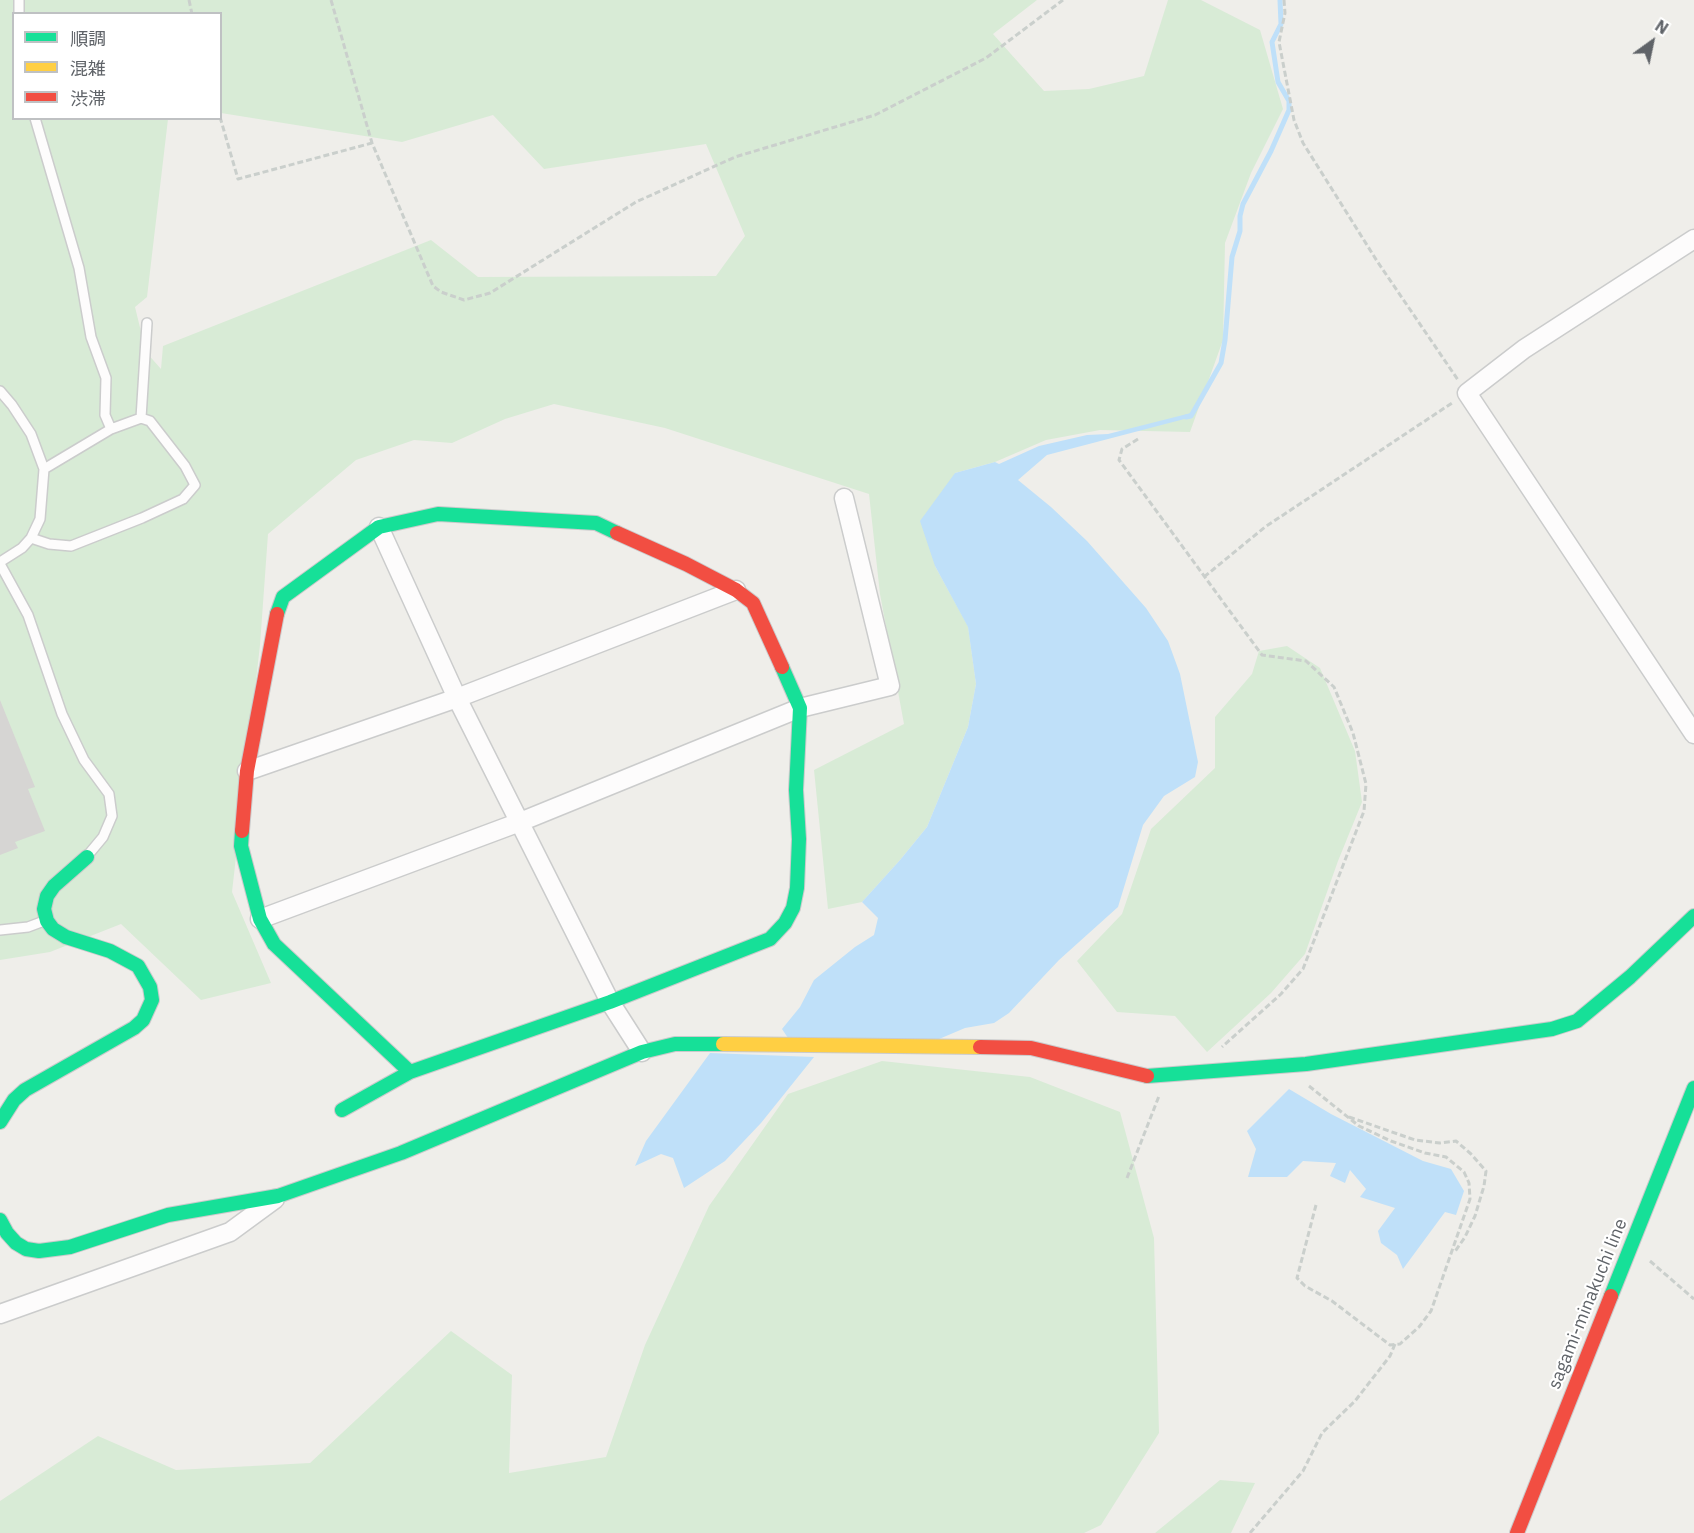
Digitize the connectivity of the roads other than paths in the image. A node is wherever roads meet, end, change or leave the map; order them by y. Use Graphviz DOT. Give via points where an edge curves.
graph roads {
  1 [pos="36,120"];
  2 [pos="1694,239"];
  3 [pos="147,323"];
  4 [pos="0,391"];
  5 [pos="141,418"];
  6 [pos="111,429"];
  7 [pos="44,469"];
  8 [pos="844,498"];
  9 [pos="379,527"];
  10 [pos="31,538"];
  11 [pos="0,563"];
  12 [pos="736,590"];
  13 [pos="457,698"];
  14 [pos="800,708"];
  15 [pos="1694,734"];
  16 [pos="247,771"];
  17 [pos="520,822"];
  18 [pos="87,857"];
  19 [pos="1694,916"];
  20 [pos="260,919"];
  21 [pos="46,921"];
  22 [pos="0,930"];
  23 [pos="610,1002"];
  24 [pos="642,1052"];
  25 [pos="410,1072"];
  26 [pos="1694,1088"];
  27 [pos="342,1110"];
  28 [pos="0,1122"];
  29 [pos="279,1196"];
  30 [pos="0,1220"];
  31 [pos="0,1314"];
  32 [pos="1517,1533"];
  1 -- 6 [label="lane" via="80,268 92,337 106,378 105,415"];
  2 -- 15 [label="street" via="1524,349 1467,393"];
  3 -- 5 [label="lane"];
  4 -- 7 [label="lane" via="31,434"];
  5 -- 6 [label="lane"];
  5 -- 10 [label="lane" via="150,421 195,485 183,499 71,546"];
  6 -- 7 [label="lane"];
  7 -- 10 [label="lane" via="40,519"];
  8 -- 14 [label="street" via="890,686"];
  9 -- 12 [label="street" via="438,514 596,523"];
  9 -- 13 [label="street"];
  9 -- 16 [label="street" via="283,597"];
  10 -- 11 [label="lane"];
  11 -- 18 [label="lane" via="28,615 62,714 84,760 109,794 112,816 103,837"];
  12 -- 13 [label="street"];
  12 -- 14 [label="street" via="753,603"];
  13 -- 16 [label="street"];
  13 -- 17 [label="street"];
  14 -- 17 [label="street"];
  14 -- 23 [label="street" via="797,888 785,923 770,939"];
  16 -- 20 [label="street" via="241,846"];
  17 -- 20 [label="street"];
  17 -- 23 [label="street"];
  18 -- 21 [label="street" via="54,886 44,909"];
  19 -- 24 [label="street" via="1577,1021 1552,1029 1306,1064 1149,1076 1032,1048 675,1044"];
  20 -- 25 [label="street" via="274,944"];
  21 -- 22 [label="lane"];
  21 -- 28 [label="street" via="66,937 110,951 138,966 150,987 152,1000 134,1028 36,1082 14,1100"];
  23 -- 24 [label="street"];
  23 -- 25 [label="street"];
  24 -- 29 [label="street" via="401,1153"];
  25 -- 27 [label="street"];
  26 -- 32 [label="street, sagami-minakuchi line"];
  29 -- 30 [label="street" via="168,1215 70,1247 39,1251 16,1243"];
  29 -- 31 [label="street" via="230,1232"];
}
